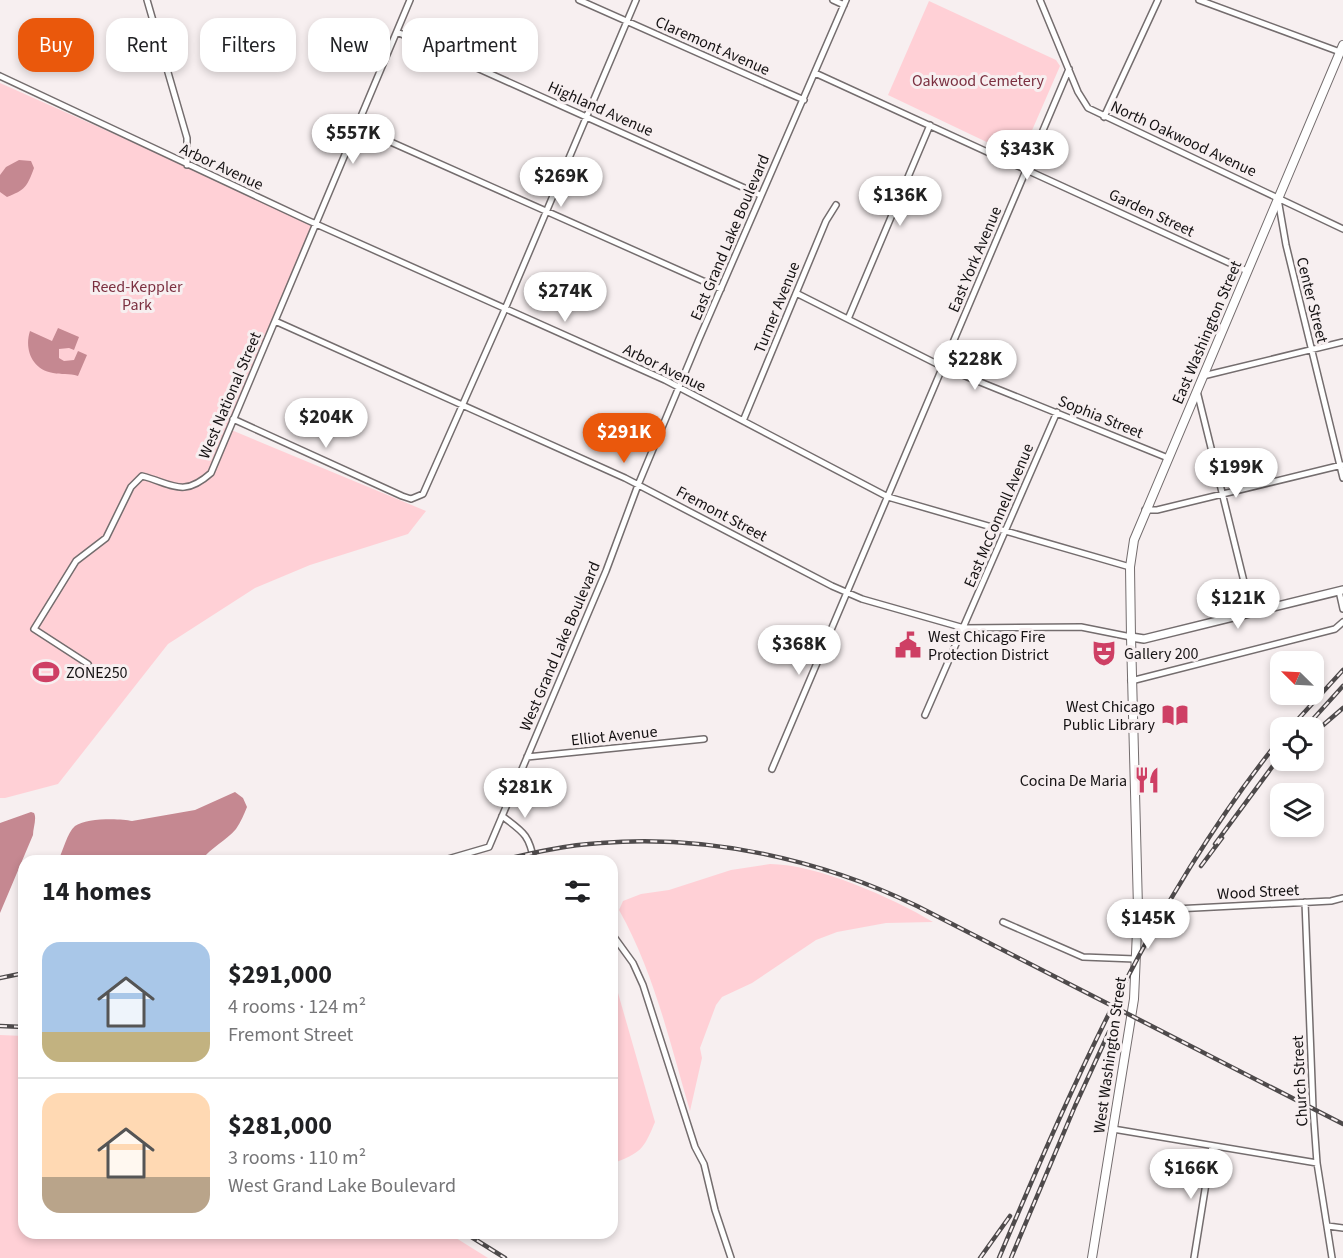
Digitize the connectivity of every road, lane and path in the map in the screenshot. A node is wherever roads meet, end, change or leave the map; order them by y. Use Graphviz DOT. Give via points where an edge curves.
graph roads {
  1 [pos="147,0"];
  2 [pos="410,0"];
  3 [pos="579,0"];
  4 [pos="636,0"];
  5 [pos="833,0"];
  6 [pos="1040,0"];
  7 [pos="1158,0"];
  8 [pos="1199,0"];
  9 [pos="845,2"];
  10 [pos="627,21"];
  11 [pos="397,32"];
  12 [pos="1342,49"];
  13 [pos="1069,69"];
  14 [pos="815,73"];
  15 [pos="0,76"];
  16 [pos="804,100"];
  17 [pos="587,116"];
  18 [pos="1104,117"];
  19 [pos="930,125"];
  20 [pos="357,127"];
  21 [pos="187,165"];
  22 [pos="1027,168"];
  23 [pos="760,195"];
  24 [pos="1278,198"];
  25 [pos="836,205"];
  26 [pos="547,212"];
  27 [pos="316,224"];
  28 [pos="1343,229"];
  29 [pos="1247,271"];
  30 [pos="721,289"];
  31 [pos="796,293"];
  32 [pos="506,309"];
  33 [pos="848,319"];
  34 [pos="275,321"];
  35 [pos="1343,342"];
  36 [pos="1311,349"];
  37 [pos="943,367"];
  38 [pos="1203,376"];
  39 [pos="679,387"];
  40 [pos="1197,390"];
  41 [pos="464,405"];
  42 [pos="1056,412"];
  43 [pos="233,419"];
  44 [pos="743,421"];
  45 [pos="1168,458"];
  46 [pos="1341,465"];
  47 [pos="1343,478"];
  48 [pos="638,485"];
  49 [pos="1223,495"];
  50 [pos="888,497"];
  51 [pos="1145,510"];
  52 [pos="1005,530"];
  53 [pos="1130,567"];
  54 [pos="1341,591"];
  55 [pos="847,593"];
  56 [pos="1343,609"];
  57 [pos="1252,614"];
  58 [pos="1343,622"];
  59 [pos="964,628"];
  60 [pos="1131,638"];
  61 [pos="88,664"];
  62 [pos="1131,681"];
  63 [pos="925,716"];
  64 [pos="704,740"];
  65 [pos="527,757"];
  66 [pos="772,769"];
  67 [pos="502,816"];
  68 [pos="462,855"];
  69 [pos="533,855"];
  70 [pos="1343,898"];
  71 [pos="1305,902"];
  72 [pos="1138,908"];
  73 [pos="1004,922"];
  74 [pos="618,942"];
  75 [pos="1135,959"];
  76 [pos="1113,1129"];
  77 [pos="1212,1146"];
  78 [pos="1317,1163"];
  79 [pos="1328,1226"];
  80 [pos="1343,1228"];
  81 [pos="731,1258"];
  82 [pos="1092,1258"];
  83 [pos="1194,1258"];
  84 [pos="1332,1258"];
  1 -- 21 [label="street" via="187,138"];
  2 -- 11 [label="street, West National Street"];
  3 -- 10 [label="street, Claremont Avenue"];
  4 -- 10 [label="street"];
  5 -- 9 [label="street"];
  6 -- 13 [label="street, North Oakwood Avenue"];
  7 -- 18 [label="street"];
  8 -- 12 [label="street"];
  9 -- 14 [label="street, East Grand Lake Boulevard"];
  10 -- 16 [label="street, Claremont Avenue"];
  10 -- 17 [label="street"];
  11 -- 17 [label="street, Highland Avenue"];
  11 -- 20 [label="street, West National Street"];
  12 -- 24 [label="main road, East Washington Street"];
  13 -- 18 [label="street, North Oakwood Avenue" via="1088,108"];
  13 -- 22 [label="street, East York Avenue"];
  14 -- 16 [label="street, East Grand Lake Boulevard"];
  14 -- 19 [label="street, Garden Street"];
  15 -- 21 [label="street, Arbor Avenue"];
  16 -- 23 [label="street, East Grand Lake Boulevard"];
  17 -- 23 [label="street, Highland Avenue"];
  17 -- 26 [label="street"];
  18 -- 24 [label="street, North Oakwood Avenue"];
  19 -- 22 [label="street, Garden Street"];
  19 -- 33 [label="street"];
  20 -- 26 [label="street"];
  20 -- 27 [label="street, West National Street"];
  21 -- 27 [label="street, Arbor Avenue"];
  22 -- 29 [label="street, Garden Street"];
  22 -- 37 [label="street, East York Avenue"];
  23 -- 30 [label="street, East Grand Lake Boulevard"];
  24 -- 28 [label="street, North Oakwood Avenue"];
  24 -- 29 [label="main road, East Washington Street"];
  24 -- 36 [label="street, Center Street"];
  25 -- 31 [label="street, Turner Avenue"];
  26 -- 30 [label="street"];
  26 -- 32 [label="street"];
  27 -- 32 [label="street, Arbor Avenue"];
  27 -- 34 [label="street, West National Street"];
  29 -- 38 [label="main road, East Washington Street"];
  30 -- 39 [label="street, East Grand Lake Boulevard"];
  31 -- 33 [label="street, Sophia Street"];
  31 -- 44 [label="street, Turner Avenue"];
  32 -- 39 [label="street, Arbor Avenue"];
  32 -- 41 [label="street"];
  33 -- 37 [label="street, Sophia Street"];
  34 -- 41 [label="street, Fremont Street"];
  34 -- 43 [label="street, West National Street"];
  35 -- 36 [label="street"];
  36 -- 38 [label="street"];
  36 -- 46 [label="street, Center Street"];
  37 -- 42 [label="street, Sophia Street"];
  37 -- 50 [label="street, East York Avenue"];
  38 -- 40 [label="main road, East Washington Street"];
  39 -- 44 [label="street, Arbor Avenue"];
  39 -- 48 [label="street, East Grand Lake Boulevard"];
  40 -- 45 [label="main road, East Washington Street"];
  40 -- 49 [label="street"];
  41 -- 43 [label="street" via="426,492 411,499"];
  41 -- 48 [label="street, Fremont Street"];
  42 -- 45 [label="street, Sophia Street"];
  42 -- 52 [label="street, East McConnell Avenue"];
  43 -- 61 [label="street, West National Street" via="211,473 198,485 177,488 142,476 131,487 106,538 76,561 34,629"];
  44 -- 50 [label="street, Arbor Avenue"];
  45 -- 51 [label="main road, East Washington Street"];
  46 -- 47 [label="street, Center Street"];
  46 -- 49 [label="street"];
  48 -- 55 [label="street, Fremont Street"];
  48 -- 65 [label="street, West Grand Lake Boulevard"];
  49 -- 51 [label="street"];
  49 -- 57 [label="street"];
  50 -- 52 [label="street, Arbor Avenue"];
  50 -- 55 [label="street, East York Avenue"];
  51 -- 53 [label="main road, East Washington Street" via="1134,539"];
  52 -- 53 [label="street, Arbor Avenue"];
  52 -- 59 [label="street, East McConnell Avenue"];
  53 -- 60 [label="main road, East Washington Street"];
  54 -- 56 [label="street"];
  54 -- 57 [label="street"];
  55 -- 59 [label="street, Fremont Street"];
  55 -- 66 [label="street, East York Avenue"];
  57 -- 60 [label="street" via="1144,639"];
  58 -- 62 [label="street" via="1335,629"];
  59 -- 60 [label="street, Fremont Street" via="1082,627"];
  59 -- 63 [label="street, East McConnell Avenue"];
  60 -- 62 [label="main road, West Washington Street"];
  62 -- 72 [label="main road, West Washington Street"];
  64 -- 65 [label="street, Elliot Avenue"];
  65 -- 67 [label="street, West Grand Lake Boulevard"];
  67 -- 68 [label="street, West Grand Lake Boulevard" via="489,847"];
  67 -- 69 [label="street" via="530,841"];
  70 -- 71 [label="street, Wood Street"];
  71 -- 72 [label="street, Wood Street"];
  71 -- 78 [label="street, Church Street"];
  72 -- 75 [label="main road, West Washington Street"];
  73 -- 75 [label="street" via="1083,957"];
  74 -- 81 [label="street" via="643,985 695,1147 704,1164"];
  75 -- 76 [label="main road, West Washington Street" via="1134,999"];
  76 -- 77 [label="street"];
  76 -- 82 [label="main road, West Washington Street"];
  77 -- 78 [label="street"];
  77 -- 83 [label="street"];
  78 -- 79 [label="street, Church Street"];
  79 -- 80 [label="street"];
  79 -- 84 [label="street, Church Street"];
}
